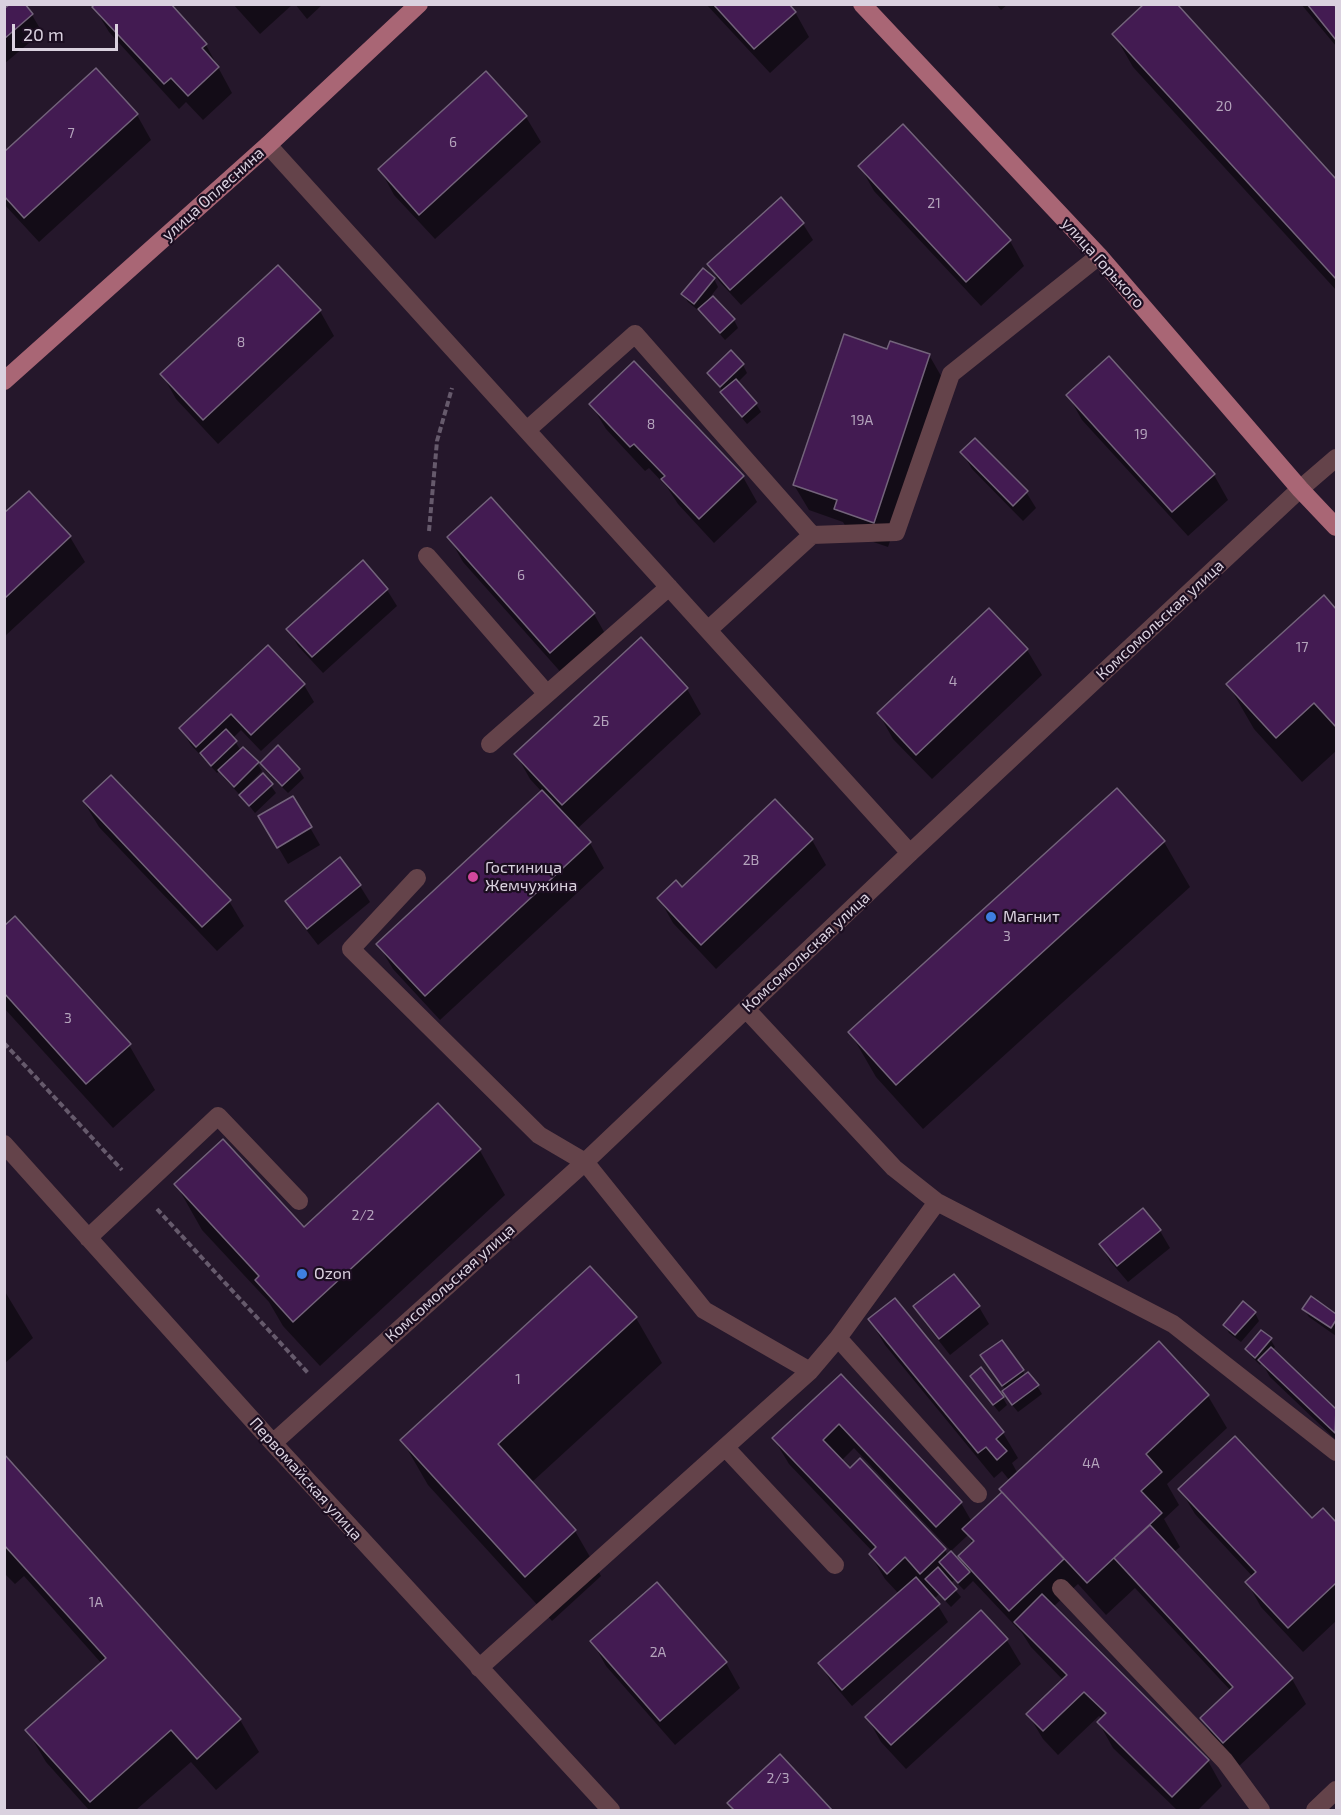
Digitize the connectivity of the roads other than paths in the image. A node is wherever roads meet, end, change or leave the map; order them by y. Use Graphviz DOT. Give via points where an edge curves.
graph roads {
  1 [pos="419,4"];
  2 [pos="862,4"];
  3 [pos="268,145"];
  4 [pos="1099,256"];
  5 [pos="4,381"];
  6 [pos="527,430"];
  7 [pos="1336,459"];
  8 [pos="1300,489"];
  9 [pos="1336,527"];
  10 [pos="812,535"];
  11 [pos="427,556"];
  12 [pos="669,587"];
  13 [pos="708,630"];
  14 [pos="547,694"];
  15 [pos="490,744"];
  16 [pos="910,853"];
  17 [pos="417,878"];
  18 [pos="746,1009"];
  19 [pos="4,1144"];
  20 [pos="585,1162"];
  21 [pos="299,1201"];
  22 [pos="937,1202"];
  23 [pos="88,1238"];
  24 [pos="838,1338"];
  25 [pos="810,1371"];
  26 [pos="273,1443"];
  27 [pos="725,1447"];
  28 [pos="1336,1452"];
  29 [pos="978,1494"];
  30 [pos="835,1565"];
  31 [pos="1061,1588"];
  32 [pos="479,1668"];
  33 [pos="1336,1790"];
  34 [pos="611,1810"];
  35 [pos="1261,1810"];
  36 [pos="1315,1810"];
  1 -- 3 [label="main road, улица Оплеснина"];
  2 -- 4 [label="main road, улица Горького"];
  3 -- 5 [label="main road, улица Оплеснина"];
  3 -- 6 [label="street"];
  4 -- 8 [label="main road, улица Горького"];
  4 -- 10 [label="street" via="951,375 896,532"];
  6 -- 10 [label="street" via="635,334"];
  6 -- 12 [label="street"];
  7 -- 8 [label="street, Комсомольская улица"];
  8 -- 9 [label="main road, улица Горького"];
  8 -- 16 [label="street, Комсомольская улица"];
  10 -- 13 [label="street"];
  11 -- 14 [label="street"];
  12 -- 13 [label="street"];
  12 -- 14 [label="street"];
  13 -- 16 [label="street"];
  14 -- 15 [label="street"];
  16 -- 18 [label="street, Комсомольская улица"];
  17 -- 20 [label="street" via="351,949 539,1135"];
  18 -- 20 [label="street, Комсомольская улица"];
  18 -- 22 [label="street" via="894,1168"];
  19 -- 23 [label="street, Первомайская улица"];
  20 -- 25 [label="street" via="704,1310"];
  20 -- 26 [label="street, Комсомольская улица"];
  21 -- 23 [label="street" via="218,1116"];
  22 -- 24 [label="street"];
  22 -- 28 [label="street" via="1173,1324"];
  23 -- 26 [label="street, Первомайская улица"];
  24 -- 25 [label="street"];
  24 -- 29 [label="street"];
  25 -- 27 [label="street"];
  26 -- 32 [label="street, Первомайская улица"];
  27 -- 30 [label="street"];
  27 -- 32 [label="street"];
  31 -- 35 [label="street" via="1225,1761"];
  32 -- 34 [label="street, Первомайская улица"];
  33 -- 36 [label="street"];
}
